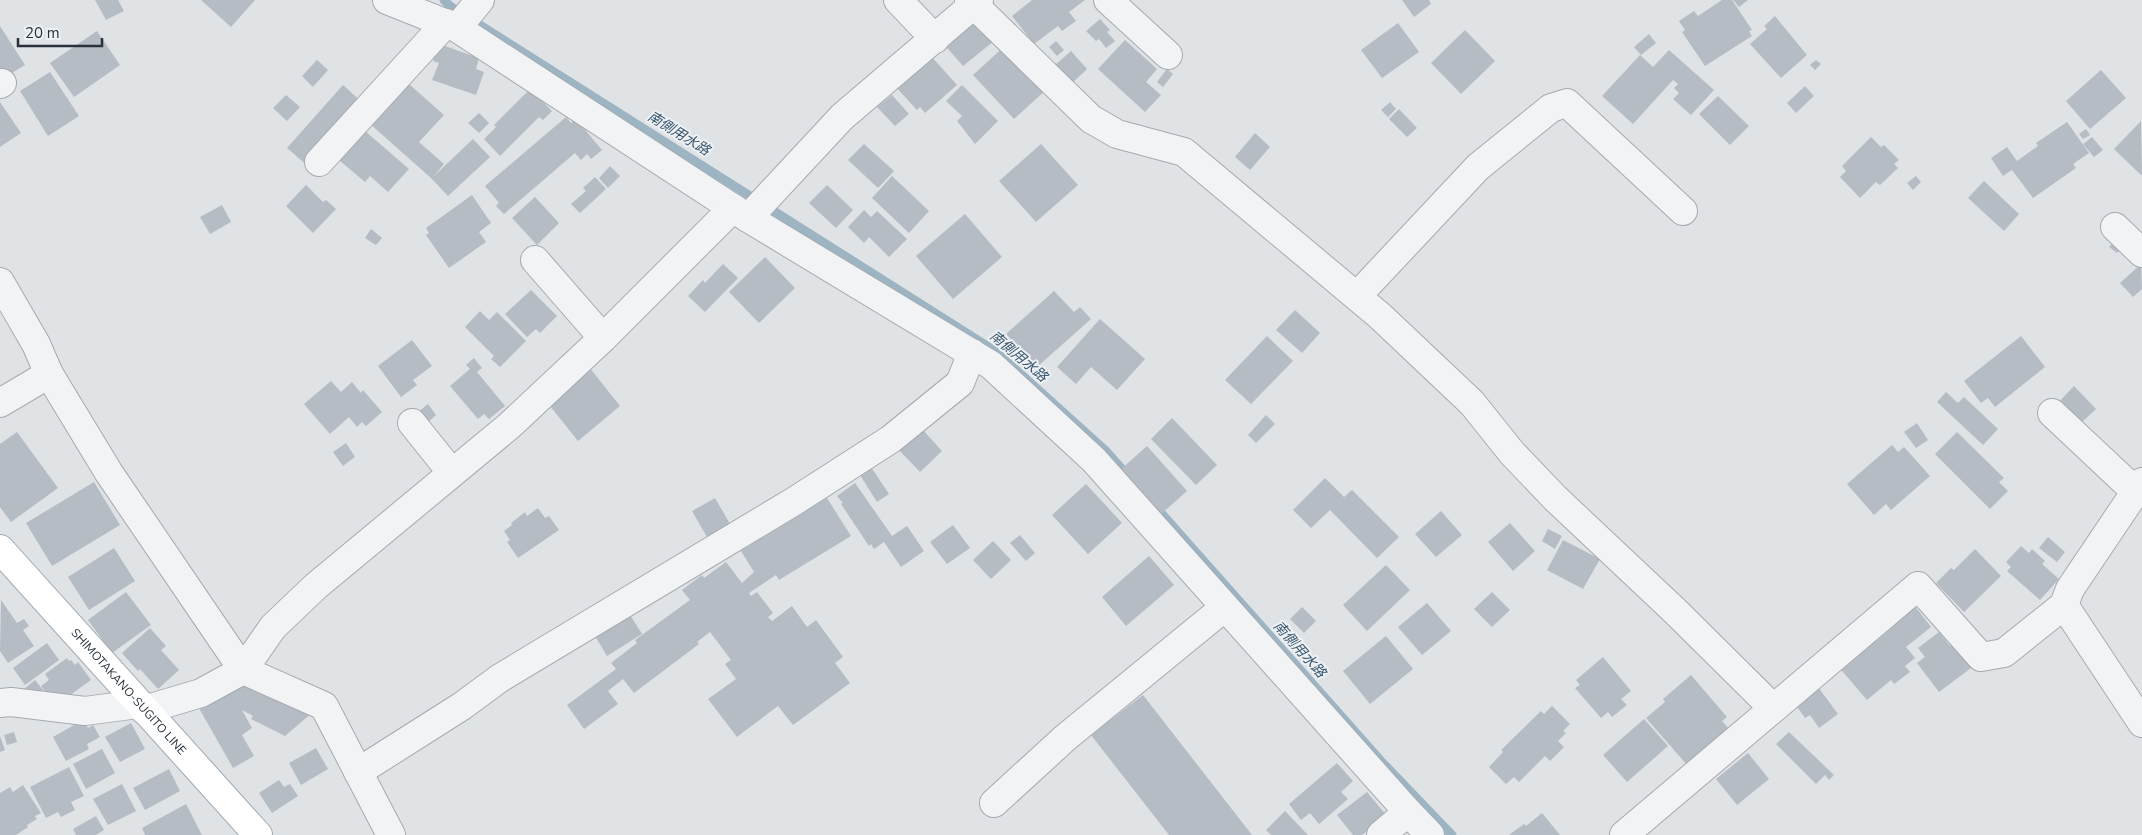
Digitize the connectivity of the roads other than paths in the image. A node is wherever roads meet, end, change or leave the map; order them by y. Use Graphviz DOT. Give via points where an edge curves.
graph roads {
  1 [pos="387,0"];
  2 [pos="480,0"];
  3 [pos="898,0"];
  4 [pos="1108,0"];
  5 [pos="974,1"];
  6 [pos="452,25"];
  7 [pos="935,39"];
  8 [pos="1168,55"];
  9 [pos="319,162"];
  10 [pos="1683,211"];
  11 [pos="740,213"];
  12 [pos="2115,227"];
  13 [pos="2142,253"];
  14 [pos="535,260"];
  15 [pos="0,282"];
  16 [pos="1357,296"];
  17 [pos="603,338"];
  18 [pos="972,353"];
  19 [pos="49,374"];
  20 [pos="0,403"];
  21 [pos="2052,413"];
  22 [pos="412,423"];
  23 [pos="452,473"];
  24 [pos="2138,487"];
  25 [pos="0,549"];
  26 [pos="2064,605"];
  27 [pos="1225,607"];
  28 [pos="244,670"];
  29 [pos="2132,688"];
  30 [pos="0,703"];
  31 [pos="141,707"];
  32 [pos="1773,708"];
  33 [pos="2142,723"];
  34 [pos="358,772"];
  35 [pos="994,803"];
  36 [pos="1408,812"];
  37 [pos="258,835"];
  38 [pos="391,835"];
  39 [pos="1381,835"];
  40 [pos="1430,835"];
  41 [pos="1624,835"];
  1 -- 6 [label="street"];
  2 -- 6 [label="street"];
  3 -- 7 [label="street"];
  4 -- 8 [label="street"];
  5 -- 7 [label="street"];
  5 -- 16 [label="street" via="1091,119 1117,134 1184,152"];
  6 -- 9 [label="street"];
  6 -- 11 [label="street"];
  7 -- 11 [label="street" via="842,117"];
  10 -- 16 [label="street" via="1566,103 1552,108 1478,167"];
  11 -- 17 [label="street"];
  11 -- 18 [label="street"];
  12 -- 13 [label="street"];
  14 -- 17 [label="street"];
  15 -- 19 [label="street" via="36,344"];
  16 -- 32 [label="street" via="1472,403 1512,453 1555,498"];
  17 -- 23 [label="street" via="509,426"];
  18 -- 27 [label="street" via="991,364 1094,460"];
  18 -- 34 [label="street" via="960,383 891,439 794,502 500,678"];
  19 -- 20 [label="street"];
  19 -- 28 [label="street" via="109,473"];
  21 -- 24 [label="street"];
  22 -- 23 [label="street"];
  23 -- 28 [label="street" via="273,627"];
  24 -- 26 [label="street" via="2070,589"];
  25 -- 31 [label="main road, SHIMOTAKANO-SUGITO LINE"];
  26 -- 29 [label="street"];
  26 -- 32 [label="street" via="2004,653 1982,657 1918,586"];
  27 -- 35 [label="street" via="1066,738"];
  27 -- 36 [label="street"];
  28 -- 31 [label="street" via="201,693"];
  28 -- 34 [label="street" via="324,706"];
  29 -- 33 [label="street"];
  30 -- 31 [label="street" via="85,711"];
  31 -- 37 [label="main road, SHIMOTAKANO-SUGITO LINE"];
  32 -- 41 [label="street"];
  34 -- 38 [label="street"];
  36 -- 39 [label="street"];
  36 -- 40 [label="street"];
}
